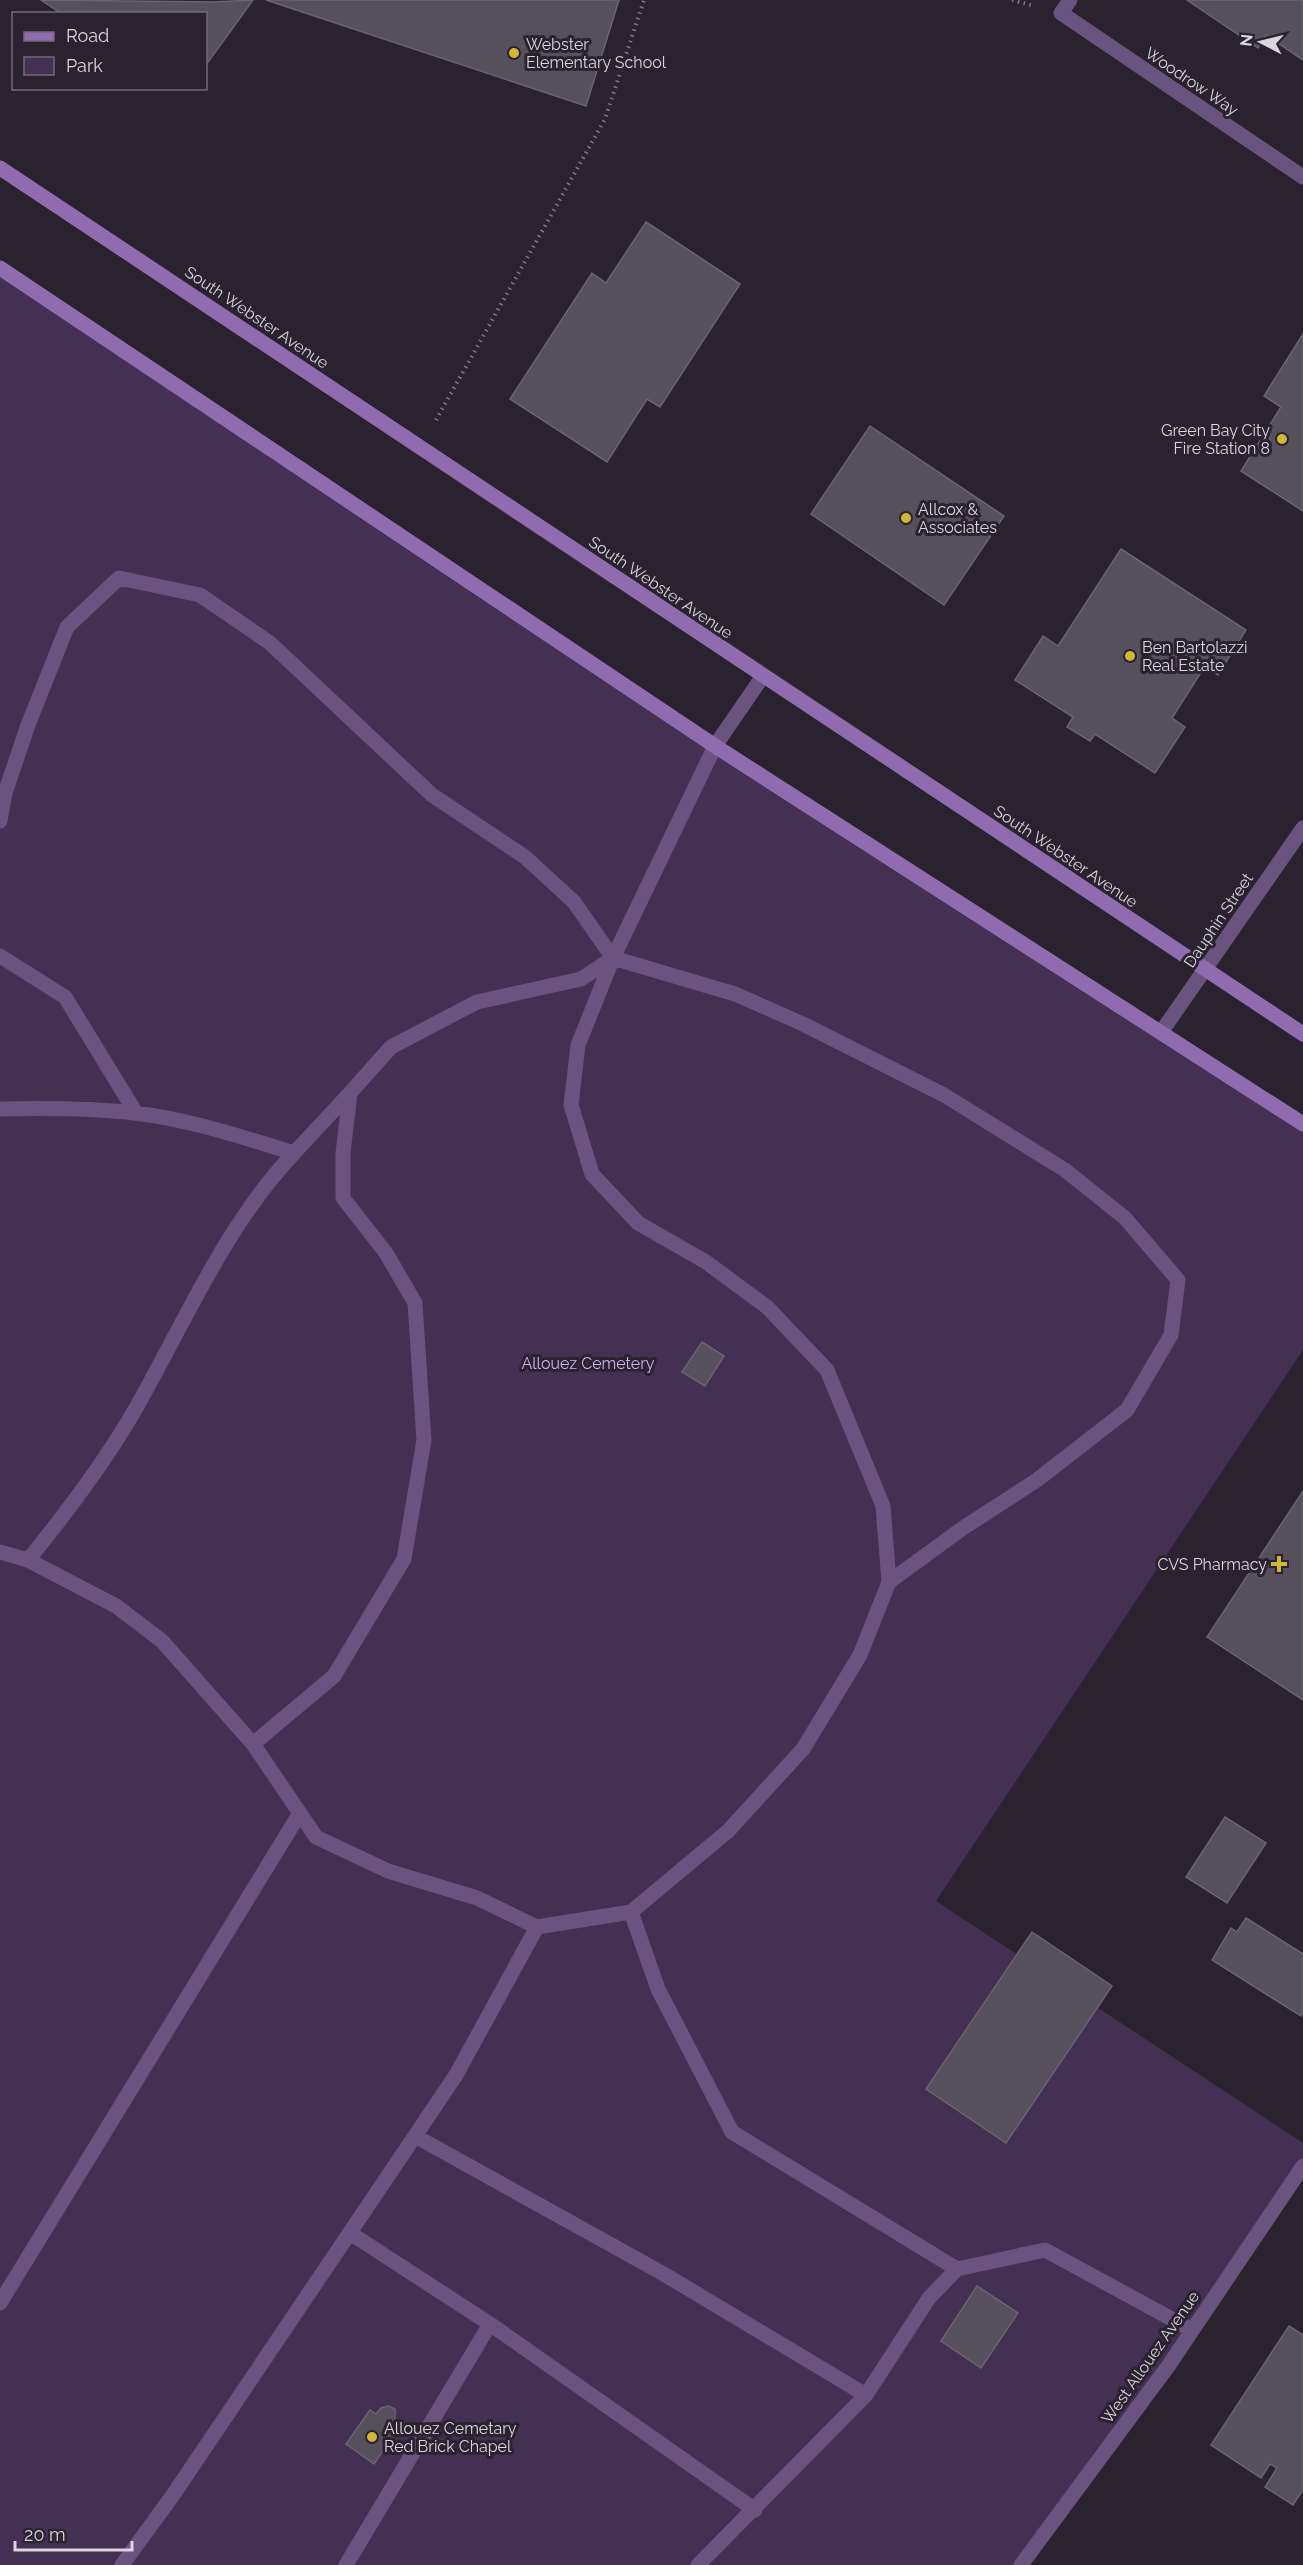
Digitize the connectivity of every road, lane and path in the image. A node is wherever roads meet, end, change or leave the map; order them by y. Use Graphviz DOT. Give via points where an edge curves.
graph roads {
  1 [pos="644,0"];
  2 [pos="1070,0"];
  3 [pos="0,168"];
  4 [pos="1303,177"];
  5 [pos="0,268"];
  6 [pos="436,420"];
  7 [pos="763,676"];
  8 [pos="715,746"];
  9 [pos="0,821"];
  10 [pos="1303,828"];
  11 [pos="0,956"];
  12 [pos="614,958"];
  13 [pos="1206,970"];
  14 [pos="1162,1031"];
  15 [pos="1303,1034"];
  16 [pos="350,1093"];
  17 [pos="0,1109"];
  18 [pos="136,1113"];
  19 [pos="1303,1124"];
  20 [pos="294,1153"];
  21 [pos="0,1552"];
  22 [pos="28,1560"];
  23 [pos="889,1582"];
  24 [pos="253,1744"];
  25 [pos="300,1813"];
  26 [pos="630,1912"];
  27 [pos="537,1927"];
  28 [pos="415,2136"];
  29 [pos="1303,2166"];
  30 [pos="350,2233"];
  31 [pos="957,2270"];
  32 [pos="0,2303"];
  33 [pos="490,2324"];
  34 [pos="1192,2330"];
  35 [pos="866,2395"];
  36 [pos="755,2510"];
  37 [pos="122,2565"];
  38 [pos="346,2565"];
  39 [pos="698,2565"];
  40 [pos="1021,2565"];
  1 -- 6 [label="path" via="605,119"];
  2 -- 4 [label="street, Woodrow Way" via="1061,14"];
  3 -- 7 [label="main road, South Webster Avenue"];
  5 -- 8 [label="main road"];
  7 -- 8 [label="street"];
  7 -- 13 [label="main road, South Webster Avenue"];
  8 -- 12 [label="street"];
  8 -- 14 [label="main road"];
  9 -- 12 [label="street" via="21,744 67,627 118,578 200,595 270,643 432,795 525,857 574,902"];
  10 -- 13 [label="street, Dauphin Street"];
  11 -- 18 [label="street" via="65,997"];
  12 -- 16 [label="street" via="581,979 477,1002 391,1047"];
  12 -- 23 [label="street" via="578,1045 570,1105 592,1174 638,1223 706,1262 767,1307 826,1370 883,1506"];
  12 -- 23 [label="street" via="735,994 944,1095 1065,1170 1125,1218 1178,1280 1171,1335 1127,1410 1037,1480"];
  13 -- 14 [label="street, Dauphin Street"];
  13 -- 15 [label="main road, South Webster Avenue"];
  14 -- 19 [label="main road"];
  16 -- 20 [label="street"];
  16 -- 24 [label="street" via="343,1198 386,1253 415,1303 423,1440 404,1559 334,1676"];
  17 -- 18 [label="street" via="71,1108"];
  18 -- 20 [label="street" via="205,1127"];
  20 -- 22 [label="street" via="233,1230 135,1409 79,1498"];
  21 -- 22 [label="street"];
  22 -- 24 [label="street" via="116,1606 162,1641"];
  23 -- 26 [label="street" via="860,1655 803,1749 728,1831"];
  24 -- 25 [label="street"];
  25 -- 27 [label="street" via="316,1837 388,1871 477,1898"];
  25 -- 32 [label="street"];
  26 -- 27 [label="street"];
  26 -- 31 [label="street" via="658,1989 732,2132"];
  27 -- 28 [label="street" via="456,2075"];
  28 -- 30 [label="street"];
  28 -- 35 [label="street" via="662,2273"];
  29 -- 34 [label="street, West Allouez Avenue"];
  30 -- 33 [label="street"];
  30 -- 37 [label="street"];
  31 -- 34 [label="street" via="1045,2250"];
  31 -- 35 [label="street" via="929,2298"];
  33 -- 36 [label="street"];
  33 -- 38 [label="street"];
  34 -- 40 [label="street, West Allouez Avenue"];
  35 -- 36 [label="street"];
  36 -- 39 [label="street"];
}
